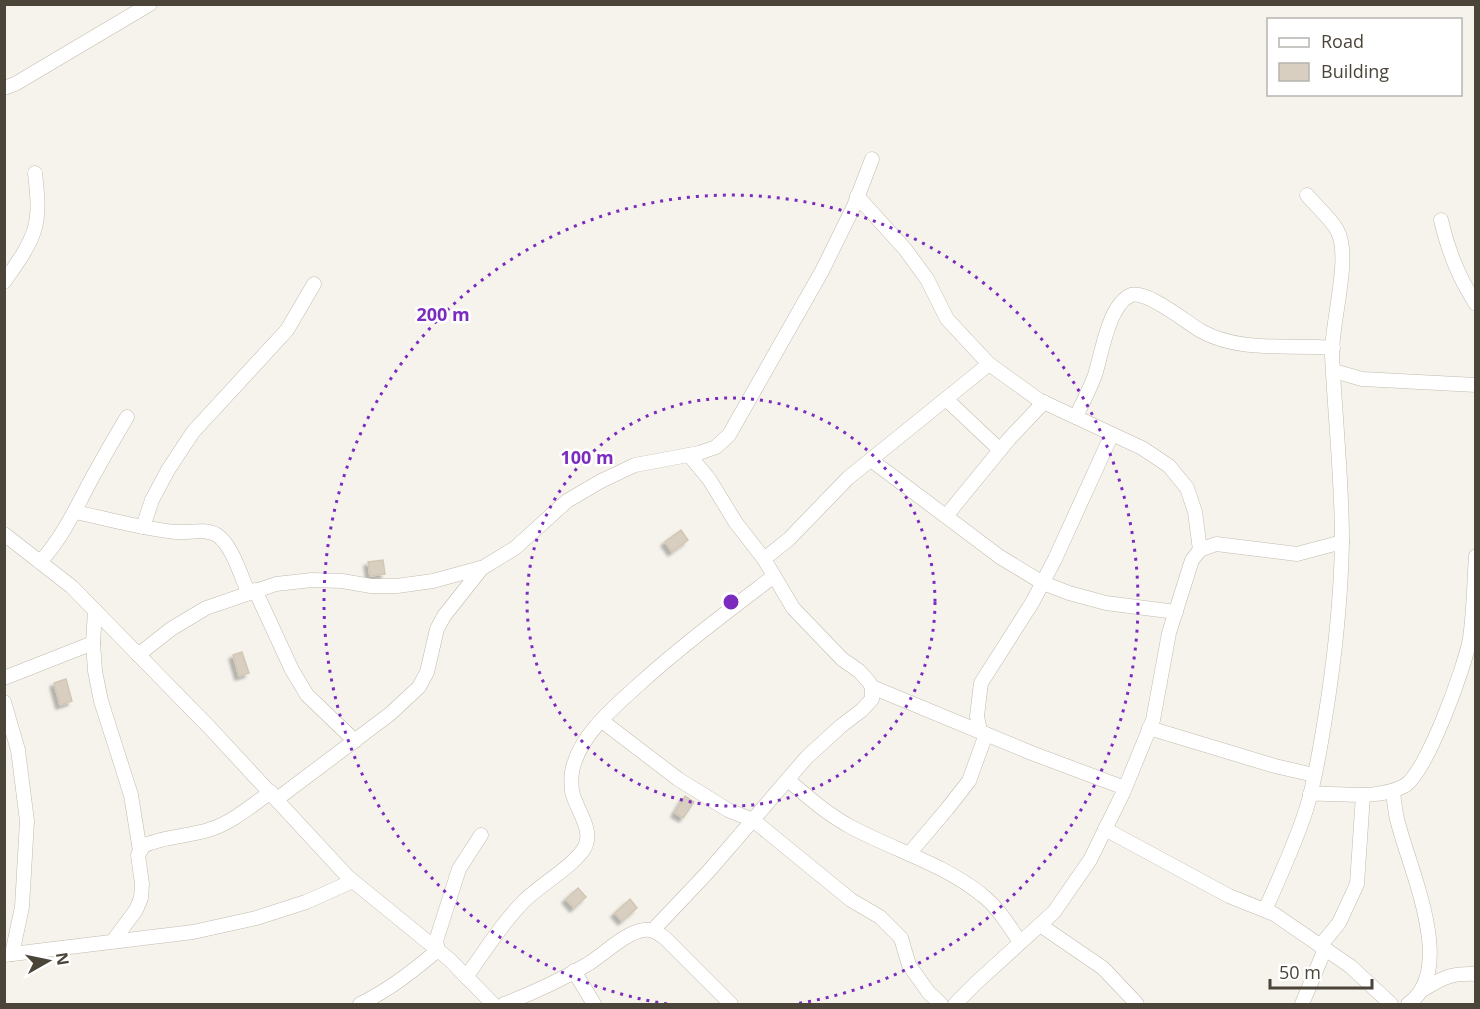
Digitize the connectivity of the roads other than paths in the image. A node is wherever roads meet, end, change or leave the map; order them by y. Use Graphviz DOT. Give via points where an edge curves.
graph roads {
  1 [pos="150,4"];
  2 [pos="4,88"];
  3 [pos="872,159"];
  4 [pos="35,173"];
  5 [pos="1307,195"];
  6 [pos="858,196"];
  7 [pos="1441,220"];
  8 [pos="4,282"];
  9 [pos="314,284"];
  10 [pos="1476,304"];
  11 [pos="1333,348"];
  12 [pos="989,364"];
  13 [pos="1334,371"];
  14 [pos="1476,385"];
  15 [pos="947,400"];
  16 [pos="1044,402"];
  17 [pos="127,417"];
  18 [pos="1076,417"];
  19 [pos="1112,434"];
  20 [pos="1000,450"];
  21 [pos="689,455"];
  22 [pos="871,459"];
  23 [pos="75,512"];
  24 [pos="946,516"];
  25 [pos="143,527"];
  26 [pos="4,534"];
  27 [pos="1342,542"];
  28 [pos="1200,550"];
  29 [pos="1476,556"];
  30 [pos="764,559"];
  31 [pos="40,562"];
  32 [pos="482,568"];
  33 [pos="774,576"];
  34 [pos="1042,583"];
  35 [pos="252,591"];
  36 [pos="95,610"];
  37 [pos="1176,612"];
  38 [pos="93,643"];
  39 [pos="1472,649"];
  40 [pos="138,655"];
  41 [pos="4,678"];
  42 [pos="872,687"];
  43 [pos="4,702"];
  44 [pos="602,721"];
  45 [pos="1149,728"];
  46 [pos="983,733"];
  47 [pos="355,741"];
  48 [pos="1314,775"];
  49 [pos="788,780"];
  50 [pos="1125,788"];
  51 [pos="1393,792"];
  52 [pos="1310,794"];
  53 [pos="274,795"];
  54 [pos="1363,795"];
  55 [pos="753,820"];
  56 [pos="1105,829"];
  57 [pos="481,835"];
  58 [pos="140,851"];
  59 [pos="909,854"];
  60 [pos="353,881"];
  61 [pos="1265,910"];
  62 [pos="1040,925"];
  63 [pos="653,930"];
  64 [pos="113,941"];
  65 [pos="1020,942"];
  66 [pos="1322,948"];
  67 [pos="438,950"];
  68 [pos="8,955"];
  69 [pos="574,971"];
  70 [pos="1476,974"];
  71 [pos="466,977"];
  72 [pos="1424,989"];
  73 [pos="360,1005"];
  74 [pos="493,1005"];
  75 [pos="504,1005"];
  76 [pos="594,1005"];
  77 [pos="731,1005"];
  78 [pos="941,1005"];
  79 [pos="955,1005"];
  80 [pos="1137,1005"];
  81 [pos="1302,1005"];
  82 [pos="1391,1005"];
  83 [pos="1408,1005"];
  1 -- 2 [label="street"];
  3 -- 6 [label="street"];
  4 -- 8 [label="street" via="38,206 34,232"];
  5 -- 11 [label="street" via="1337,230 1342,246"];
  6 -- 12 [label="street" via="927,279 947,319"];
  6 -- 21 [label="street" via="822,271 729,435 716,447"];
  7 -- 10 [label="street" via="1460,280"];
  9 -- 25 [label="street" via="287,330 193,432 157,490"];
  11 -- 13 [label="street"];
  11 -- 18 [label="street" via="1228,342 1202,332 1144,296 1132,294 1115,311 1095,377"];
  12 -- 15 [label="street"];
  12 -- 16 [label="street"];
  13 -- 14 [label="street" via="1362,379"];
  13 -- 27 [label="street"];
  15 -- 20 [label="street"];
  15 -- 22 [label="street"];
  16 -- 18 [label="street"];
  16 -- 20 [label="street"];
  17 -- 23 [label="street"];
  18 -- 19 [label="street"];
  19 -- 28 [label="street" via="1169,466 1187,488"];
  19 -- 34 [label="street"];
  20 -- 24 [label="street"];
  21 -- 30 [label="street"];
  21 -- 32 [label="street" via="636,465 601,481 567,501 515,548"];
  22 -- 24 [label="street"];
  22 -- 30 [label="street"];
  23 -- 25 [label="street"];
  23 -- 31 [label="street" via="56,545"];
  24 -- 34 [label="street"];
  25 -- 35 [label="street" via="218,535"];
  26 -- 31 [label="street"];
  27 -- 28 [label="street" via="1297,554 1216,544"];
  27 -- 48 [label="street" via="1333,669"];
  28 -- 37 [label="street" via="1192,560"];
  29 -- 39 [label="street"];
  30 -- 33 [label="street"];
  31 -- 36 [label="street"];
  32 -- 35 [label="street" via="434,582 397,586 312,580"];
  32 -- 47 [label="street" via="437,629 427,672 419,687"];
  33 -- 42 [label="street" via="793,608"];
  33 -- 44 [label="street" via="690,640"];
  34 -- 37 [label="street" via="1106,603"];
  34 -- 46 [label="street" via="981,683 976,716"];
  35 -- 40 [label="street" via="206,608"];
  35 -- 47 [label="street" via="307,695"];
  36 -- 38 [label="street"];
  36 -- 40 [label="street"];
  37 -- 45 [label="street"];
  38 -- 41 [label="street"];
  38 -- 58 [label="street" via="101,701 131,795"];
  39 -- 51 [label="street" via="1430,752 1408,785"];
  40 -- 53 [label="street"];
  42 -- 46 [label="street"];
  42 -- 49 [label="street" via="872,699 807,757"];
  43 -- 68 [label="street" via="18,750 27,821 22,907"];
  44 -- 55 [label="street" via="678,779 728,810"];
  44 -- 71 [label="street" via="585,739 571,775 572,792 585,825 585,846 525,899"];
  45 -- 48 [label="street"];
  45 -- 50 [label="street"];
  46 -- 50 [label="street"];
  46 -- 59 [label="street" via="969,781"];
  47 -- 53 [label="street"];
  48 -- 52 [label="street"];
  49 -- 55 [label="street"];
  49 -- 59 [label="street" via="820,808 851,827"];
  50 -- 56 [label="street"];
  51 -- 54 [label="street"];
  51 -- 72 [label="street" via="1396,817 1430,938 1430,966"];
  52 -- 54 [label="street"];
  52 -- 61 [label="street"];
  53 -- 58 [label="street" via="212,829 153,842"];
  53 -- 60 [label="street"];
  54 -- 66 [label="street" via="1357,884"];
  55 -- 63 [label="street"];
  55 -- 78 [label="street" via="851,900 880,917 901,938 909,965"];
  56 -- 61 [label="street" via="1229,896"];
  56 -- 62 [label="street" via="1090,860 1054,912"];
  57 -- 67 [label="street" via="459,869 435,941"];
  58 -- 64 [label="street" via="141,898"];
  59 -- 65 [label="street" via="983,895"];
  60 -- 64 [label="street" via="256,918 193,932"];
  60 -- 67 [label="street"];
  61 -- 66 [label="street"];
  62 -- 65 [label="street"];
  62 -- 80 [label="street" via="1103,968"];
  63 -- 69 [label="street" via="631,934"];
  63 -- 77 [label="street"];
  64 -- 68 [label="street"];
  65 -- 79 [label="street"];
  66 -- 81 [label="street"];
  66 -- 82 [label="street" via="1350,966"];
  67 -- 71 [label="street"];
  67 -- 73 [label="street" via="405,977"];
  69 -- 75 [label="street"];
  69 -- 76 [label="street"];
  70 -- 72 [label="street" via="1445,976"];
  71 -- 74 [label="street"];
  72 -- 83 [label="street"];
}
